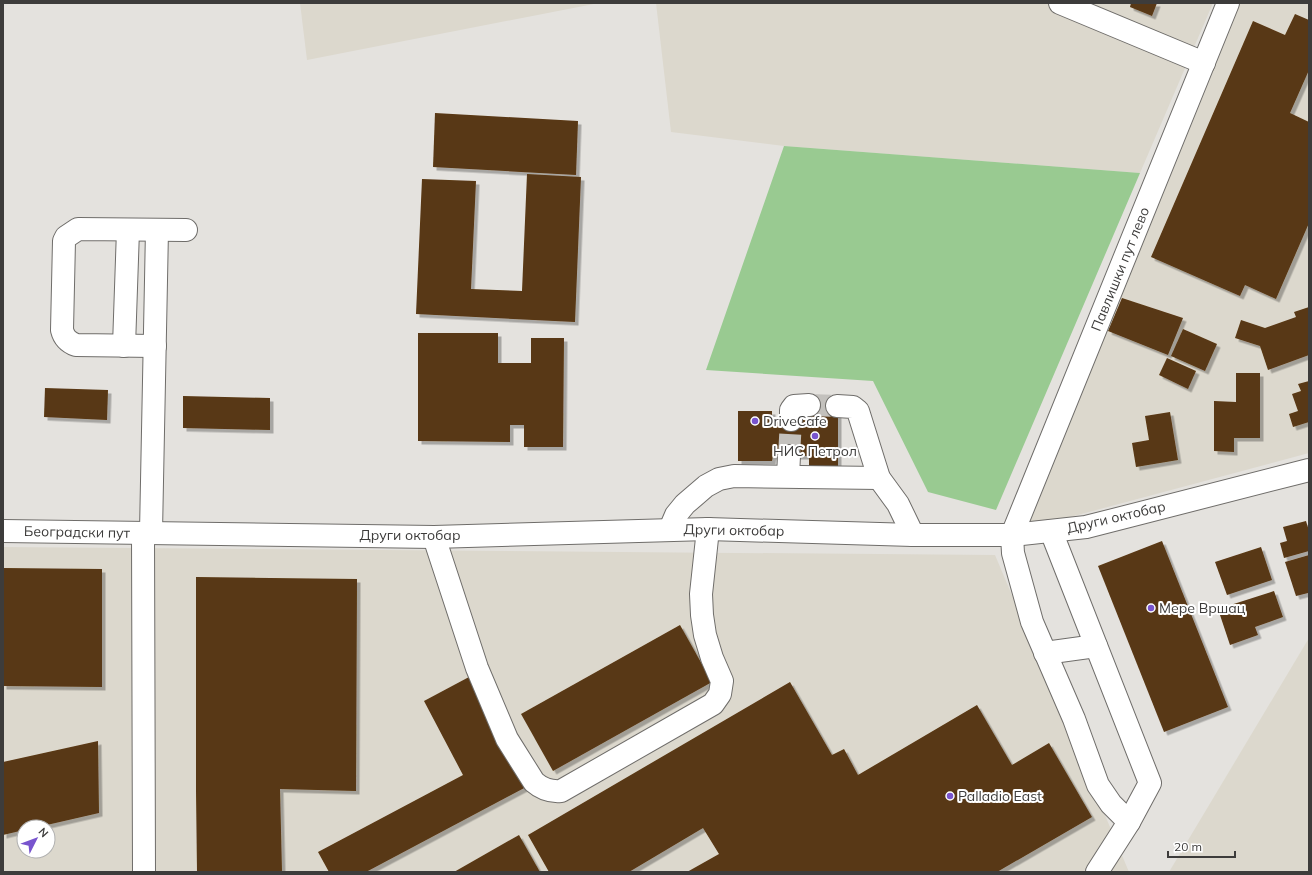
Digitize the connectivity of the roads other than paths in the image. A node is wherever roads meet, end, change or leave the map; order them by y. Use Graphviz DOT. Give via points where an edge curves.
graph roads {
  1 [pos="1060,3"];
  2 [pos="1228,3"];
  3 [pos="1204,63"];
  4 [pos="128,230"];
  5 [pos="157,230"];
  6 [pos="186,230"];
  7 [pos="124,346"];
  8 [pos="155,346"];
  9 [pos="809,405"];
  10 [pos="838,406"];
  11 [pos="791,420"];
  12 [pos="1309,470"];
  13 [pos="879,478"];
  14 [pos="670,529"];
  15 [pos="708,529"];
  16 [pos="3,531"];
  17 [pos="1051,531"];
  18 [pos="147,532"];
  19 [pos="913,535"];
  20 [pos="1012,535"];
  21 [pos="434,536"];
  22 [pos="1096,646"];
  23 [pos="1045,653"];
  24 [pos="1129,822"];
  25 [pos="144,872"];
  26 [pos="1097,872"];
  1 -- 3 [label="main road"];
  2 -- 3 [label="main road, Павлишки пут лево"];
  3 -- 20 [label="main road, Павлишки пут лево"];
  4 -- 5 [label="main road"];
  4 -- 7 [label="main road"];
  4 -- 7 [label="main road" via="78,230 71,232 64,241 64,336 76,345"];
  5 -- 6 [label="main road"];
  5 -- 8 [label="main road"];
  7 -- 8 [label="main road"];
  8 -- 18 [label="main road"];
  9 -- 11 [label="main road" via="794,406 791,410"];
  10 -- 13 [label="main road" via="853,407 858,412"];
  12 -- 17 [label="main road, Други октобар" via="1086,527"];
  13 -- 14 [label="main road" via="789,466 719,479 706,486 685,504 676,515"];
  13 -- 19 [label="main road" via="898,504"];
  14 -- 15 [label="main road, Други октобар"];
  14 -- 21 [label="main road, Други октобар"];
  15 -- 19 [label="main road, Други октобар"];
  15 -- 21 [label="main road" via="701,594 702,614 712,658 722,681 717,700 561,791 555,792 534,782 507,739 477,668"];
  16 -- 18 [label="main road, Београдски пут"];
  17 -- 20 [label="main road, Други октобар"];
  17 -- 22 [label="main road"];
  18 -- 21 [label="main road, Други октобар"];
  18 -- 25 [label="main road"];
  19 -- 20 [label="main road, Други октобар"];
  20 -- 23 [label="main road" via="1013,553 1032,622"];
  22 -- 23 [label="main road"];
  22 -- 24 [label="main road" via="1150,783"];
  23 -- 24 [label="main road" via="1074,719 1098,785 1111,804"];
  24 -- 26 [label="main road"];
}
